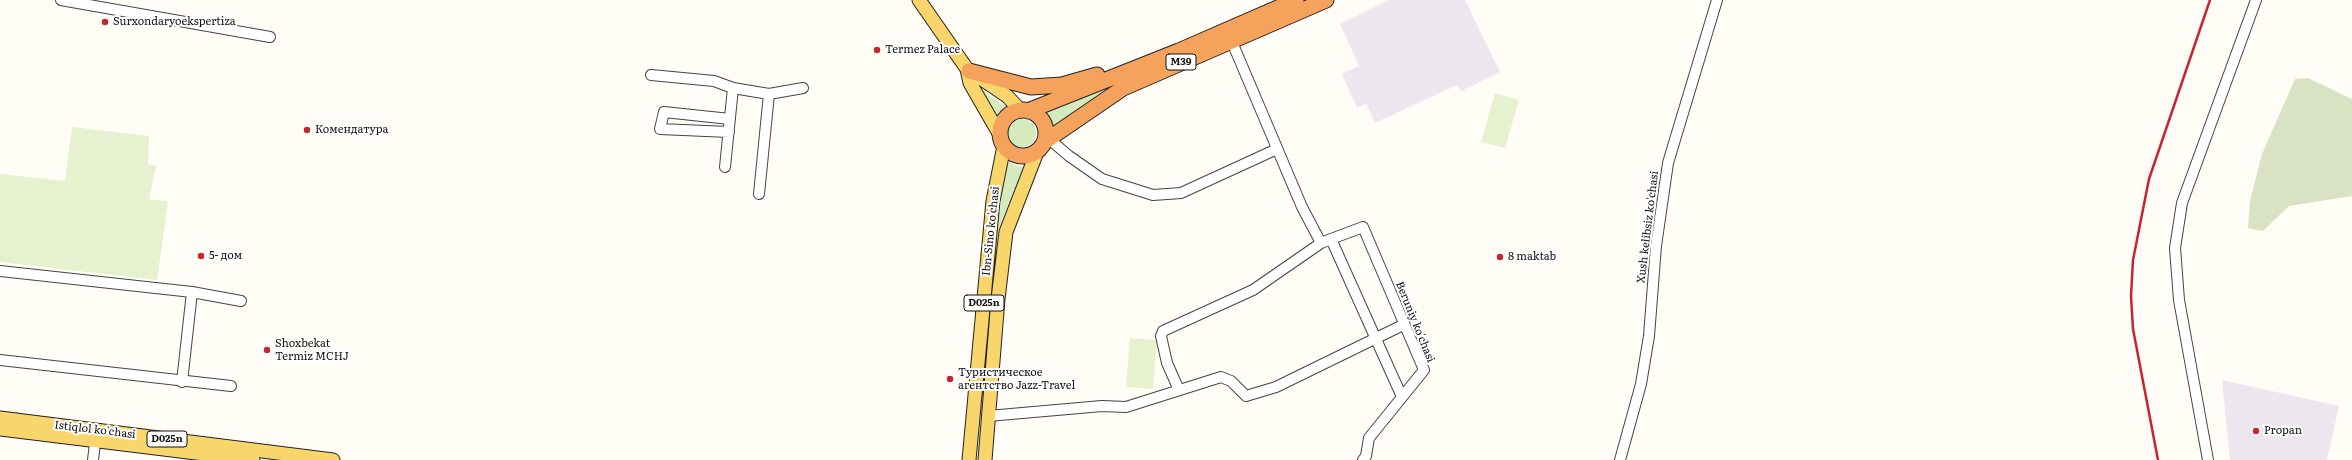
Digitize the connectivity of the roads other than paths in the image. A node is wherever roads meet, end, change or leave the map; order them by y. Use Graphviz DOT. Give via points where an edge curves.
graph roads {
  1 [pos="61,0"];
  2 [pos="919,0"];
  3 [pos="1296,0"];
  4 [pos="1326,0"];
  5 [pos="1718,0"];
  6 [pos="2256,0"];
  7 [pos="270,37"];
  8 [pos="1232,42"];
  9 [pos="968,70"];
  10 [pos="1122,72"];
  11 [pos="651,75"];
  12 [pos="733,88"];
  13 [pos="803,88"];
  14 [pos="769,94"];
  15 [pos="1025,111"];
  16 [pos="730,120"];
  17 [pos="728,132"];
  18 [pos="1002,140"];
  19 [pos="1044,144"];
  20 [pos="1277,149"];
  21 [pos="725,167"];
  22 [pos="759,194"];
  23 [pos="1326,241"];
  24 [pos="0,271"];
  25 [pos="192,292"];
  26 [pos="241,301"];
  27 [pos="1403,325"];
  28 [pos="1375,339"];
  29 [pos="0,360"];
  30 [pos="182,382"];
  31 [pos="231,386"];
  32 [pos="1179,390"];
  33 [pos="1402,397"];
  34 [pos="988,416"];
  35 [pos="0,418"];
  36 [pos="0,429"];
  37 [pos="96,436"];
  38 [pos="93,460"];
  39 [pos="253,460"];
  40 [pos="333,460"];
  41 [pos="969,460"];
  42 [pos="985,460"];
  43 [pos="1363,460"];
  44 [pos="1620,460"];
  45 [pos="2208,460"];
  1 -- 7 [label="street"];
  2 -- 9 [label="main road"];
  3 -- 10 [label="highway, M39" via="1179,51"];
  4 -- 8 [label="highway, M39"];
  5 -- 44 [label="street, Xush kelibsiz ko'chasi" via="1668,163 1656,246 1649,336 1641,384"];
  6 -- 45 [label="street" via="2182,203 2175,248 2180,300"];
  8 -- 19 [label="highway, M39" via="1123,88"];
  8 -- 20 [label="street"];
  9 -- 10 [label="highway" via="1031,87 1062,85 1104,73"];
  9 -- 15 [label="main road"];
  9 -- 18 [label="main road" via="970,83"];
  10 -- 15 [label="highway, M39"];
  11 -- 12 [label="street" via="714,81"];
  12 -- 14 [label="street"];
  12 -- 16 [label="street"];
  13 -- 14 [label="street"];
  14 -- 22 [label="street"];
  15 -- 18 [label="highway" via="1013,113 1006,118"];
  15 -- 19 [label="highway" via="1037,115 1044,123"];
  16 -- 17 [label="street"];
  16 -- 17 [label="street" via="664,112 660,129"];
  17 -- 21 [label="street"];
  18 -- 19 [label="highway" via="1010,153 1019,156 1028,156"];
  18 -- 41 [label="main road, Ibn-Sino ko'chasi / D025n" via="993,201"];
  19 -- 20 [label="street" via="1069,156 1102,179 1153,195 1181,193"];
  19 -- 34 [label="main road, Ibn-Sino ko'chasi / D025n" via="1006,232"];
  20 -- 23 [label="street" via="1302,207"];
  23 -- 27 [label="street, Beruniy ko'chasi" via="1362,227"];
  23 -- 28 [label="street"];
  23 -- 32 [label="street" via="1253,290 1163,331 1161,336 1167,363"];
  24 -- 25 [label="street"];
  25 -- 26 [label="street"];
  25 -- 30 [label="street"];
  27 -- 28 [label="street"];
  27 -- 33 [label="street, Beruniy ko'chasi" via="1424,370"];
  28 -- 32 [label="street" via="1276,387 1246,396 1231,381 1221,377"];
  28 -- 33 [label="street"];
  29 -- 30 [label="street"];
  30 -- 31 [label="street"];
  32 -- 34 [label="street" via="1126,406"];
  33 -- 43 [label="street, Beruniy ko'chasi" via="1369,438"];
  34 -- 42 [label="main road, Ibn-Sino ko'chasi / D025n"];
  35 -- 37 [label="main road, Istiqlol ko'chasi / D025n"];
  36 -- 37 [label="main road, Istiqlol ko'chasi / D025n"];
  37 -- 38 [label="street"];
  37 -- 39 [label="main road, Istiqlol ko'chasi / D025n"];
  37 -- 40 [label="main road, Istiqlol ko'chasi / D025n"];
}
